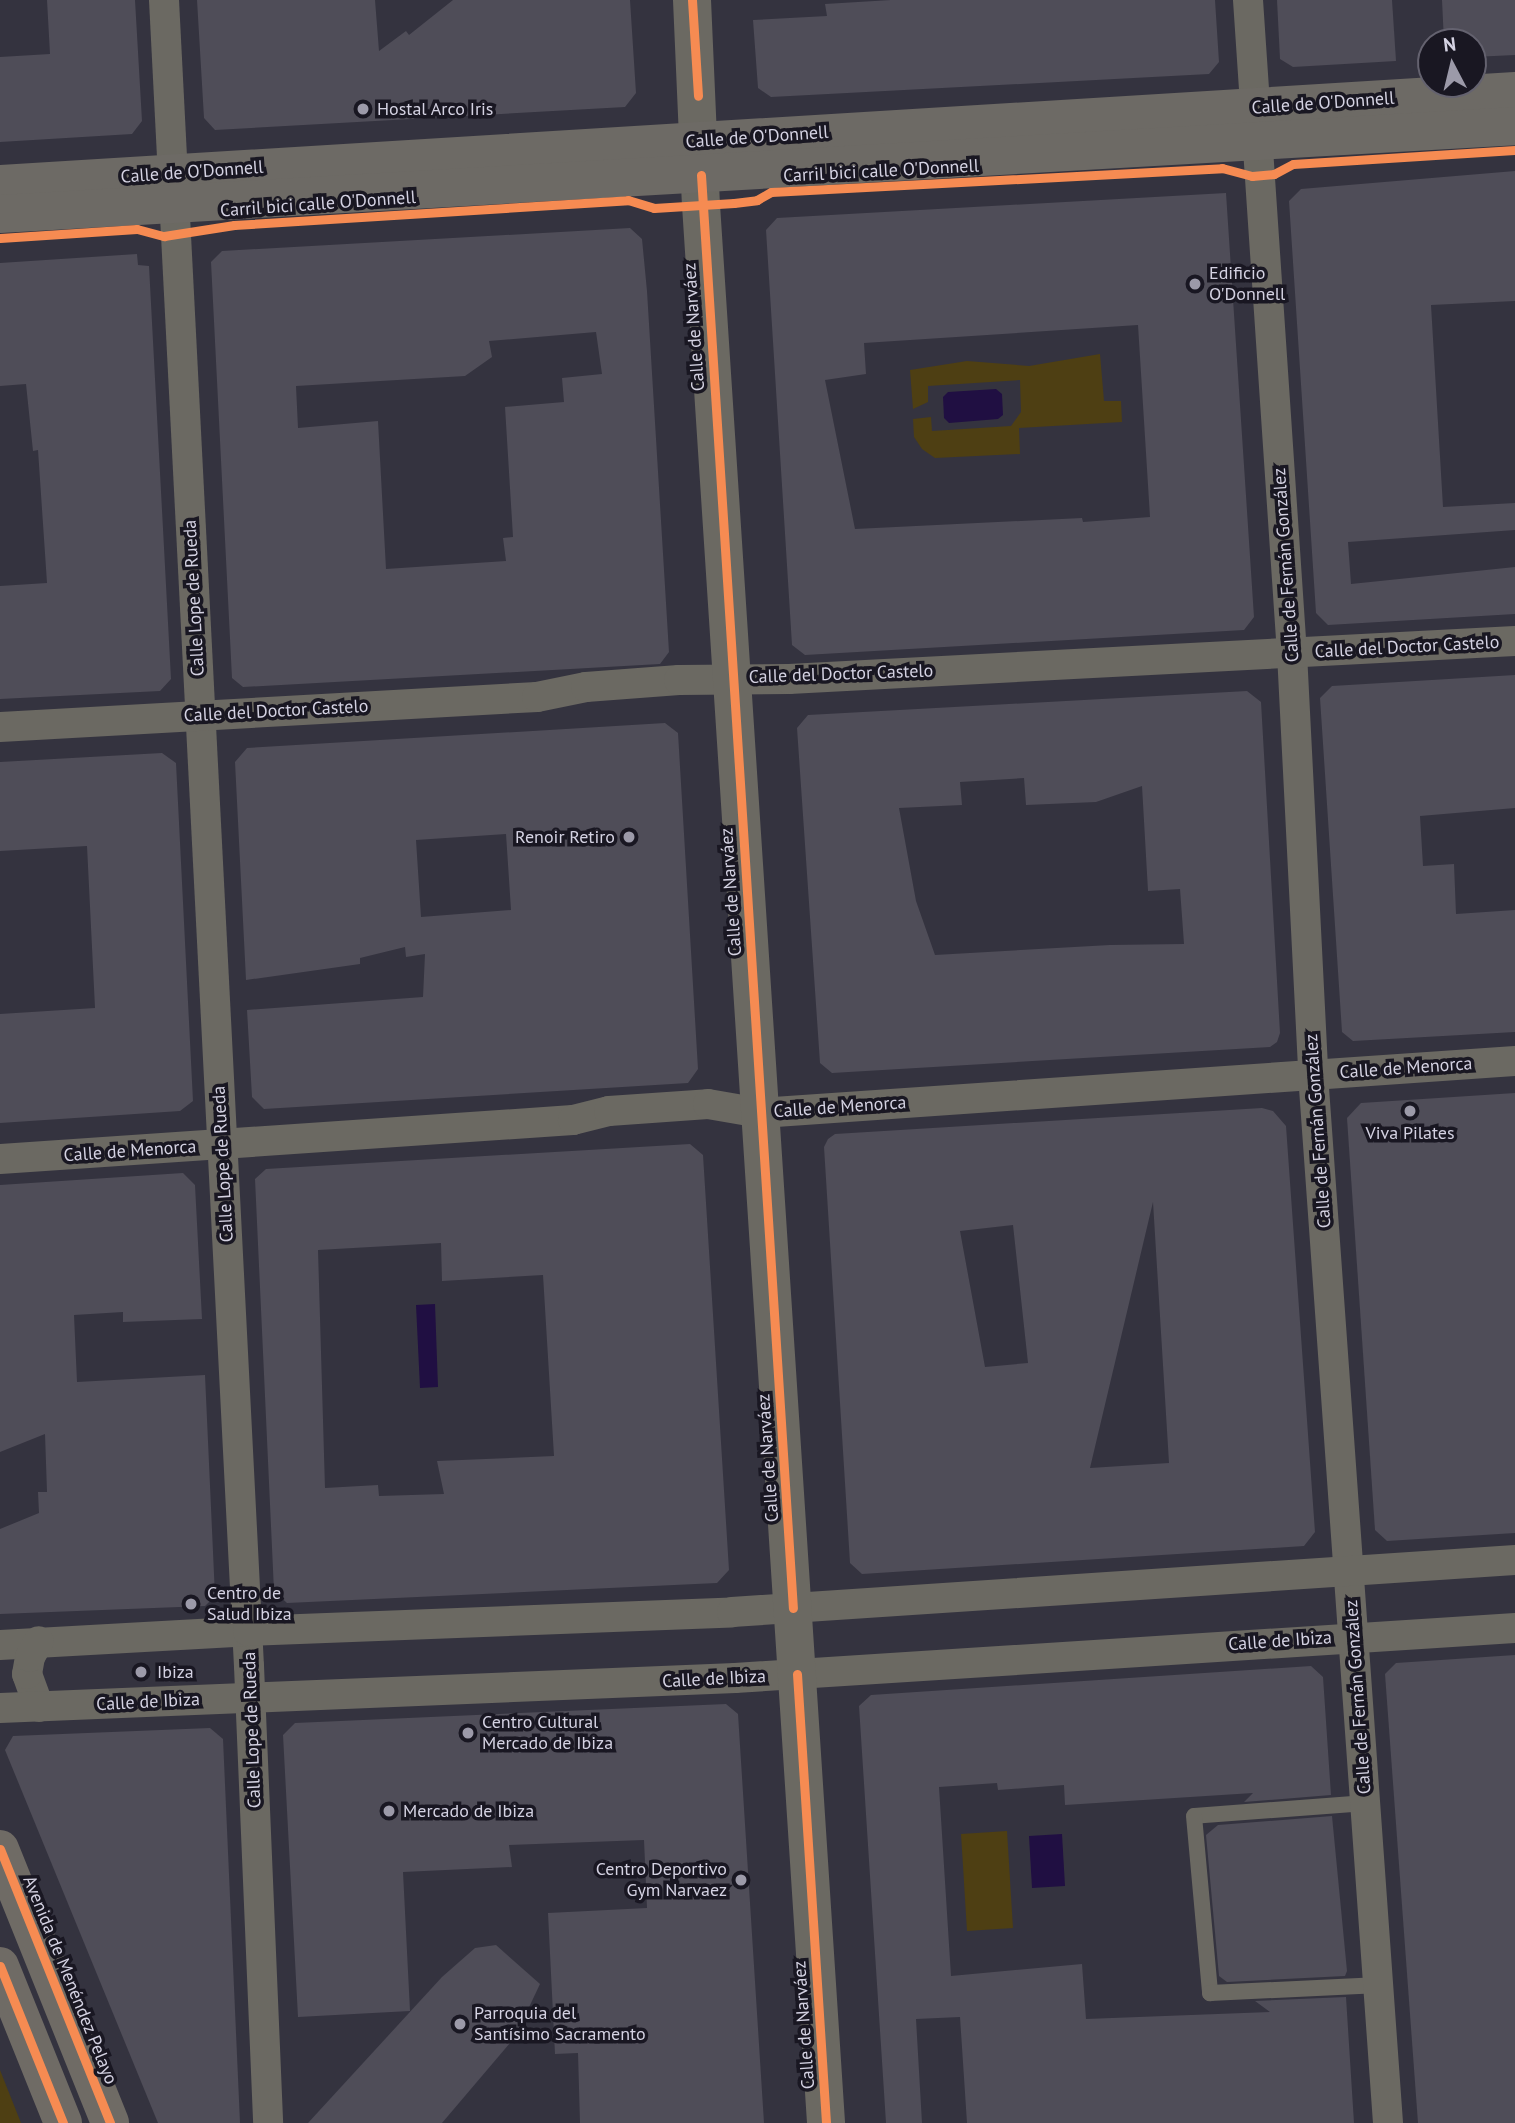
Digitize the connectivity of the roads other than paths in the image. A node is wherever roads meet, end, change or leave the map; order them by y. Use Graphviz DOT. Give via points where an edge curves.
graph roads {
  1 [pos="164,0"];
  2 [pos="692,0"];
  3 [pos="1248,0"];
  4 [pos="1515,91"];
  5 [pos="1256,124"];
  6 [pos="1515,127"];
  7 [pos="700,158"];
  8 [pos="0,184"];
  9 [pos="173,189"];
  10 [pos="0,214"];
  11 [pos="1515,641"];
  12 [pos="1292,653"];
  13 [pos="733,678"];
  14 [pos="200,715"];
  15 [pos="0,727"];
  16 [pos="1515,1060"];
  17 [pos="1313,1074"];
  18 [pos="760,1113"];
  19 [pos="222,1145"];
  20 [pos="0,1159"];
  21 [pos="1515,1560"];
  22 [pos="1349,1572"];
  23 [pos="793,1608"];
  24 [pos="1515,1628"];
  25 [pos="248,1631"];
  26 [pos="1354,1636"];
  27 [pos="39,1641"];
  28 [pos="0,1645"];
  29 [pos="797,1674"];
  30 [pos="251,1696"];
  31 [pos="39,1707"];
  32 [pos="0,1708"];
  33 [pos="1366,1802"];
  34 [pos="0,1849"];
  35 [pos="0,1966"];
  36 [pos="1380,1985"];
  37 [pos="63,2123"];
  38 [pos="110,2123"];
  39 [pos="268,2123"];
  40 [pos="826,2123"];
  41 [pos="1388,2123"];
  1 -- 9 [label="street, Calle Lope de Rueda"];
  2 -- 7 [label="street, Calle de Narváez"];
  3 -- 5 [label="street, Calle de Fernán González"];
  4 -- 5 [label="main road, Calle de O'Donnell"];
  5 -- 6 [label="main road, Calle de O'Donnell"];
  5 -- 7 [label="main road, Calle de O'Donnell"];
  5 -- 12 [label="street, Calle de Fernán González"];
  7 -- 9 [label="main road, Calle de O'Donnell"];
  7 -- 13 [label="street, Calle de Narváez"];
  8 -- 9 [label="main road, Calle de O'Donnell"];
  9 -- 10 [label="main road, Calle de O'Donnell"];
  9 -- 14 [label="street, Calle Lope de Rueda"];
  11 -- 12 [label="street, Calle del Doctor Castelo"];
  12 -- 13 [label="street, Calle del Doctor Castelo" via="789,679"];
  12 -- 17 [label="street, Calle de Fernán González"];
  13 -- 14 [label="street, Calle del Doctor Castelo" via="586,687 537,697"];
  13 -- 18 [label="street, Calle de Narváez"];
  14 -- 15 [label="street, Calle del Doctor Castelo"];
  14 -- 19 [label="street, Calle Lope de Rueda"];
  16 -- 17 [label="street, Calle de Menorca"];
  17 -- 18 [label="street, Calle de Menorca"];
  17 -- 22 [label="street, Calle de Fernán González"];
  18 -- 19 [label="street, Calle de Menorca" via="708,1104 609,1111 573,1120"];
  18 -- 23 [label="street, Calle de Narváez"];
  19 -- 20 [label="street, Calle de Menorca"];
  19 -- 25 [label="street, Calle Lope de Rueda"];
  21 -- 22 [label="street"];
  22 -- 23 [label="street"];
  22 -- 26 [label="street, Calle de Fernán González"];
  23 -- 25 [label="street"];
  23 -- 29 [label="street, Calle de Narváez"];
  24 -- 26 [label="street, Calle de Ibiza"];
  25 -- 27 [label="street"];
  25 -- 30 [label="street, Calle Lope de Rueda"];
  26 -- 29 [label="street, Calle de Ibiza"];
  26 -- 33 [label="street, Calle de Fernán González"];
  27 -- 28 [label="street"];
  27 -- 31 [label="street" via="27,1674"];
  29 -- 30 [label="street, Calle de Ibiza" via="536,1689"];
  29 -- 40 [label="street, Calle de Narváez"];
  30 -- 31 [label="street, Calle de Ibiza"];
  30 -- 39 [label="street, Calle Lope de Rueda"];
  31 -- 32 [label="street, Calle de Ibiza"];
  33 -- 36 [label="street, Calle de Fernán González"];
  33 -- 36 [label="lane" via="1194,1816 1210,1993"];
  34 -- 38 [label="main road, Avenida de Menéndez Pelayo"];
  35 -- 37 [label="main road"];
  36 -- 41 [label="street, Calle de Fernán González"];
}
